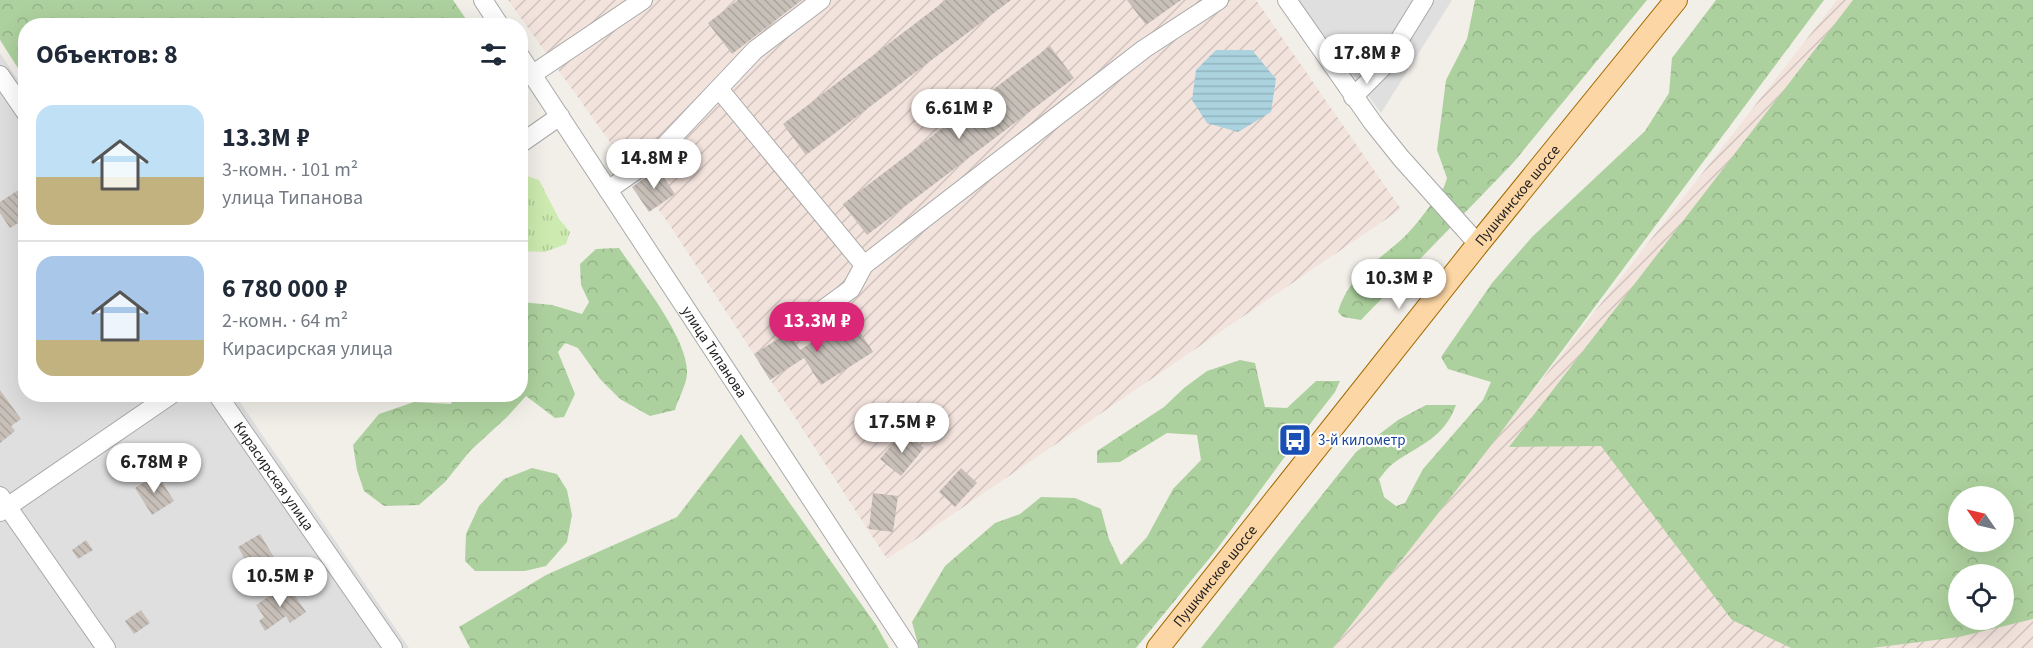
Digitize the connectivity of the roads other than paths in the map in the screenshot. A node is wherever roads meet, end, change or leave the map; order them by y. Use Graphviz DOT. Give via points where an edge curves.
graph roads {
  1 [pos="483,0"];
  2 [pos="643,0"];
  3 [pos="821,0"];
  4 [pos="1219,0"];
  5 [pos="1287,0"];
  6 [pos="1424,0"];
  7 [pos="1676,0"];
  8 [pos="495,18"];
  9 [pos="528,68"];
  10 [pos="532,74"];
  11 [pos="0,75"];
  12 [pos="719,89"];
  13 [pos="1353,97"];
  14 [pos="18,101"];
  15 [pos="560,116"];
  16 [pos="528,138"];
  17 [pos="608,190"];
  18 [pos="1478,244"];
  19 [pos="864,265"];
  20 [pos="807,321"];
  21 [pos="160,402"];
  22 [pos="223,402"];
  23 [pos="3,505"];
  24 [pos="106,648"];
  25 [pos="393,648"];
  26 [pos="909,648"];
  27 [pos="1158,648"];
  1 -- 8 [label="street"];
  2 -- 10 [label="street"];
  3 -- 12 [label="street" via="754,50"];
  4 -- 19 [label="street" via="1144,49"];
  5 -- 13 [label="street"];
  6 -- 13 [label="street" via="1382,68"];
  7 -- 18 [label="main road, Пушкинское шоссе"];
  9 -- 10 [label="street, улица Типанова"];
  10 -- 15 [label="street, улица Типанова"];
  11 -- 14 [label="street"];
  12 -- 17 [label="street" via="652,159"];
  12 -- 19 [label="street"];
  13 -- 18 [label="street"];
  15 -- 16 [label="street"];
  15 -- 17 [label="street, улица Типанова"];
  17 -- 26 [label="street, улица Типанова"];
  18 -- 27 [label="main road, Пушкинское шоссе"];
  19 -- 20 [label="street" via="851,289"];
  21 -- 23 [label="street"];
  22 -- 25 [label="street, Кирасирская улица"];
  23 -- 24 [label="street"];
}
